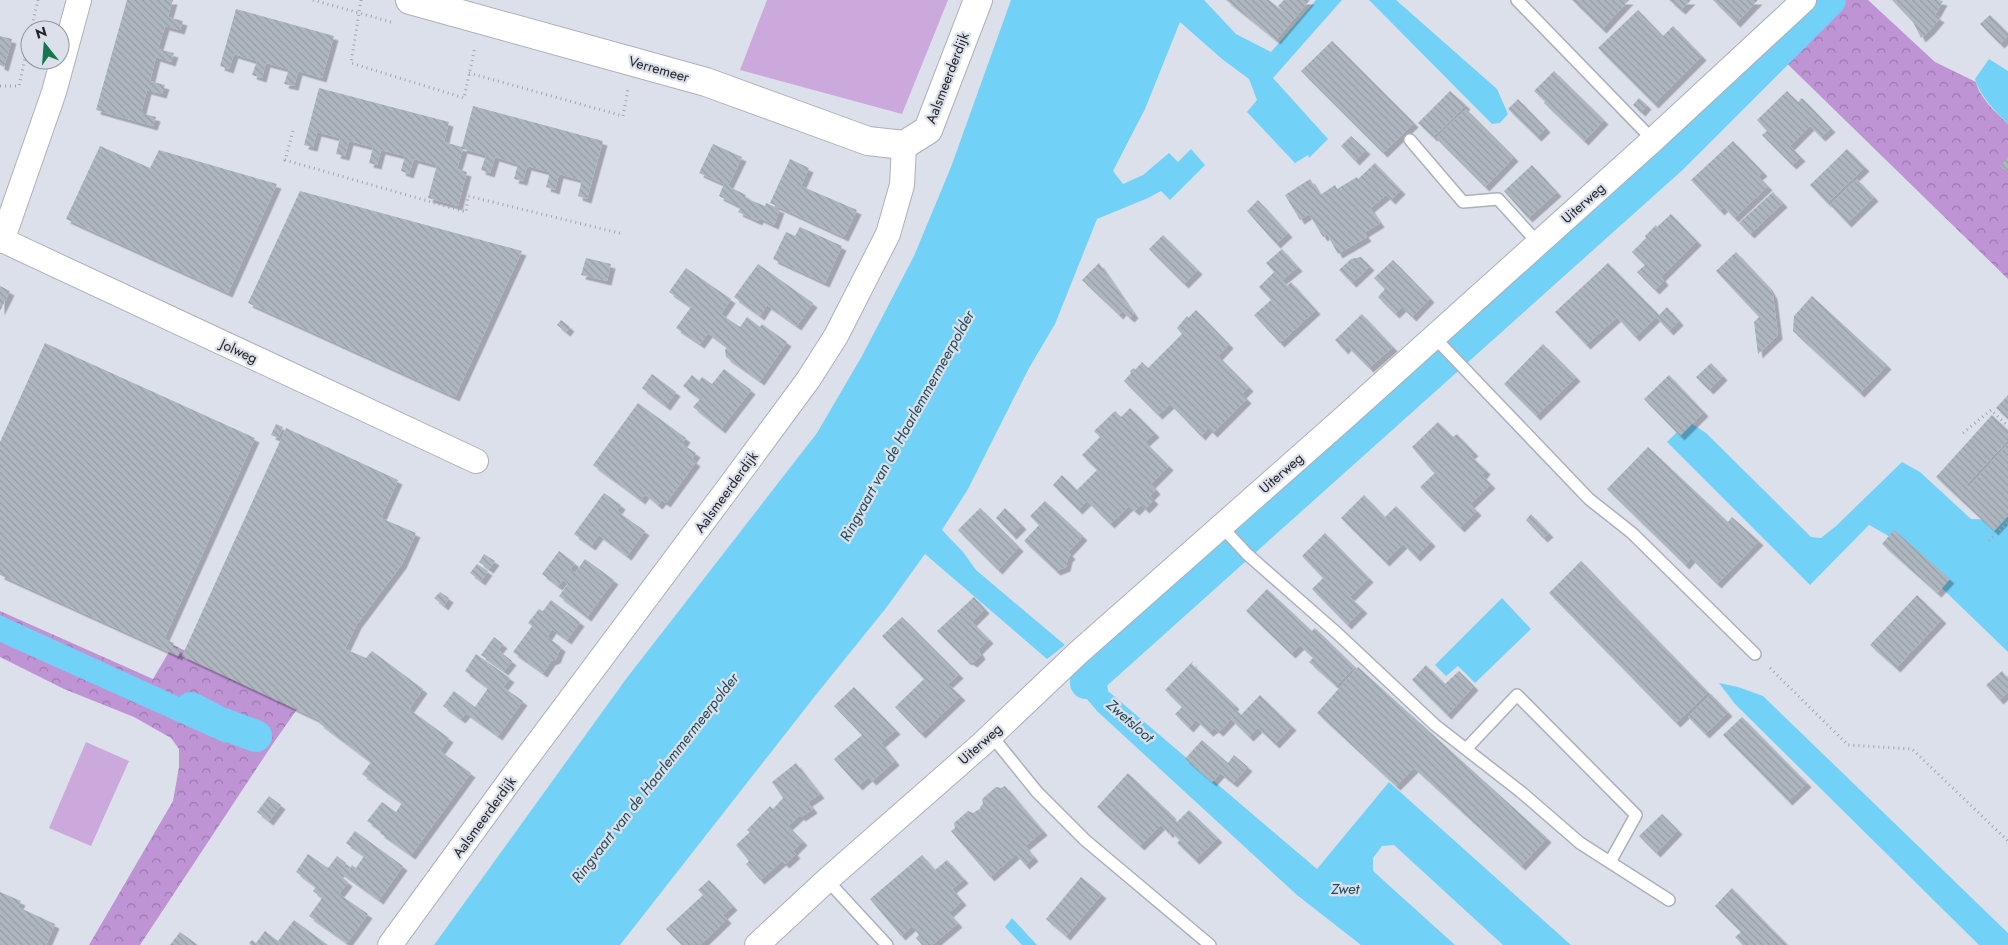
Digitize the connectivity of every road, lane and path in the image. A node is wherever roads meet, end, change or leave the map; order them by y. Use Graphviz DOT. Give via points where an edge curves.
graph roads {
  1 [pos="38,0"];
  2 [pos="79,0"];
  3 [pos="361,0"];
  4 [pos="410,0"];
  5 [pos="978,0"];
  6 [pos="1517,0"];
  7 [pos="1804,0"];
  8 [pos="480,19"];
  9 [pos="33,20"];
  10 [pos="632,61"];
  11 [pos="22,70"];
  12 [pos="469,73"];
  13 [pos="0,86"];
  14 [pos="293,131"];
  15 [pos="1410,140"];
  16 [pos="1653,140"];
  17 [pos="904,145"];
  18 [pos="623,234"];
  19 [pos="1,240"];
  20 [pos="1538,244"];
  21 [pos="1439,342"];
  22 [pos="2008,426"];
  23 [pos="1963,433"];
  24 [pos="476,461"];
  25 [pos="2008,522"];
  26 [pos="1226,532"];
  27 [pos="1989,541"];
  28 [pos="1756,654"];
  29 [pos="991,735"];
  30 [pos="1466,749"];
  31 [pos="2008,841"];
  32 [pos="1610,862"];
  33 [pos="827,880"];
  34 [pos="1669,900"];
  35 [pos="390,945"];
  36 [pos="757,945"];
  37 [pos="887,945"];
  38 [pos="1210,945"];
  1 -- 9 [label="path"];
  2 -- 19 [label="street, Jolweg" via="54,92"];
  3 -- 12 [label="path" via="351,63 464,98"];
  4 -- 8 [label="street, Verremeer"];
  5 -- 17 [label="street, Aalsmeerderdijk" via="928,130"];
  6 -- 16 [label="lane"];
  7 -- 16 [label="street, Uiterweg"];
  8 -- 10 [label="street, Verremeer"];
  8 -- 12 [label="path"];
  10 -- 12 [label="path" via="623,116"];
  10 -- 17 [label="street, Verremeer" via="706,82 868,141"];
  11 -- 13 [label="path" via="19,86"];
  14 -- 18 [label="path" via="285,160 466,212 468,196"];
  15 -- 20 [label="lane" via="1463,202 1498,199"];
  16 -- 20 [label="street, Uiterweg"];
  17 -- 35 [label="street, Aalsmeerderdijk" via="902,186 888,234 832,343 808,380"];
  19 -- 24 [label="street, Jolweg"];
  20 -- 21 [label="street, Uiterweg"];
  21 -- 26 [label="street, Uiterweg"];
  21 -- 28 [label="lane" via="1589,499 1632,534"];
  22 -- 23 [label="path" via="1991,410"];
  25 -- 27 [label="path"];
  26 -- 29 [label="street, Uiterweg" via="1078,652"];
  26 -- 30 [label="lane" via="1435,725"];
  28 -- 31 [label="path" via="1848,745 1912,749"];
  29 -- 33 [label="street, Uiterweg"];
  29 -- 38 [label="lane" via="1037,792 1085,840"];
  30 -- 32 [label="lane" via="1580,843"];
  30 -- 32 [label="lane" via="1517,695 1636,815"];
  32 -- 34 [label="lane"];
  33 -- 36 [label="street, Uiterweg"];
  33 -- 37 [label="lane"];
}
